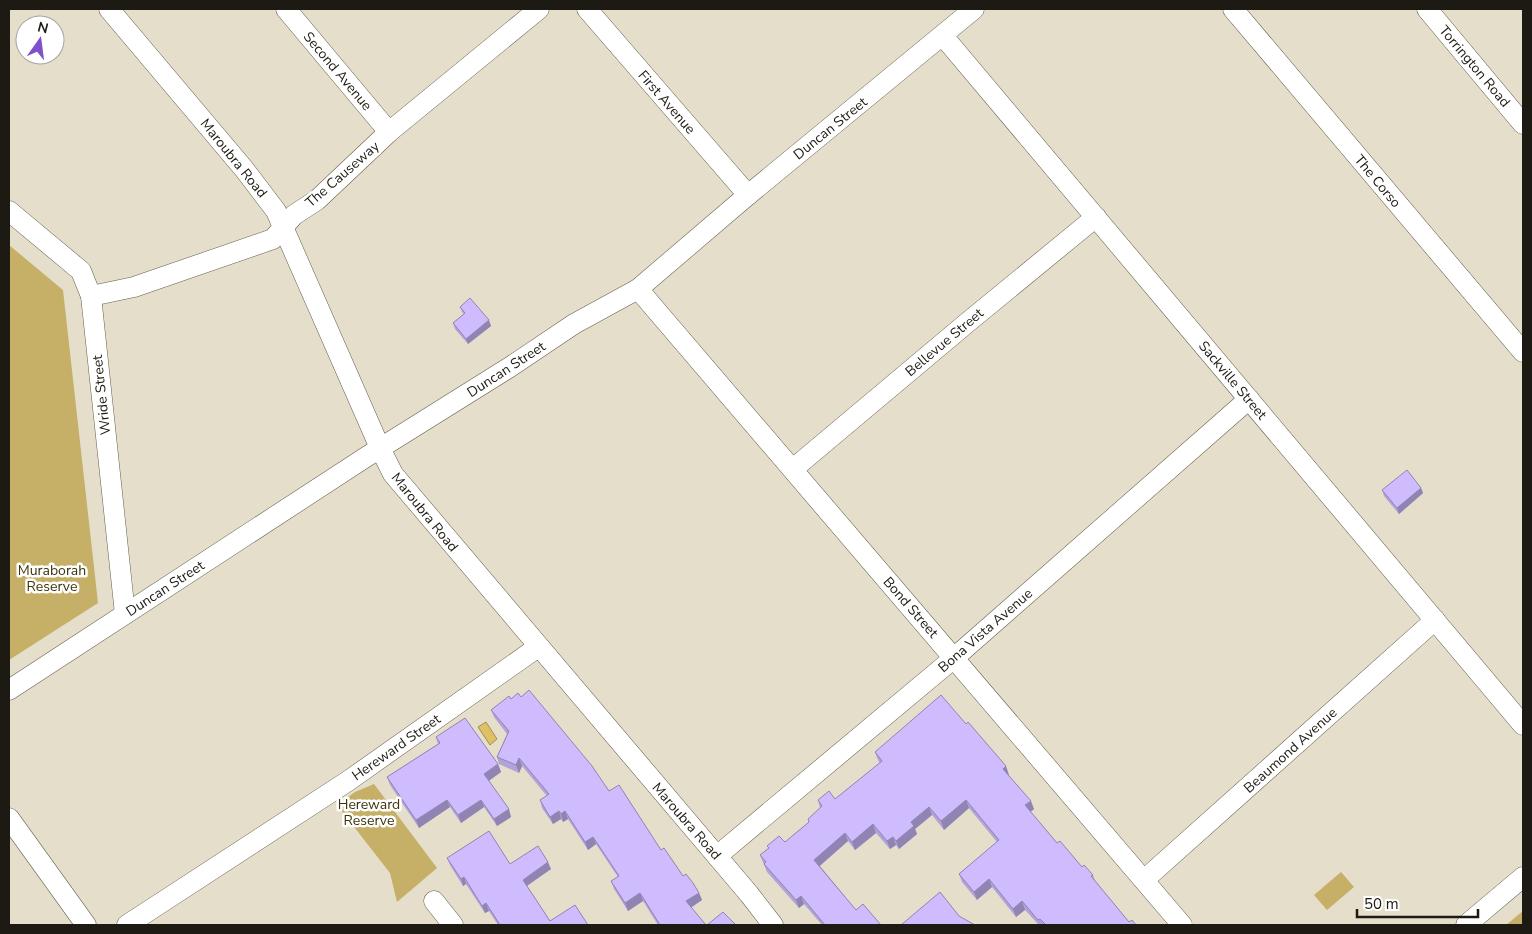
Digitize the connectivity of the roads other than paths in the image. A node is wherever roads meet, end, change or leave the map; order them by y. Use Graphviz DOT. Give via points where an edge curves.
graph roads {
  1 [pos="108,9"];
  2 [pos="286,9"];
  3 [pos="539,9"];
  4 [pos="587,9"];
  5 [pos="974,9"];
  6 [pos="1233,9"];
  7 [pos="1427,9"];
  8 [pos="943,36"];
  9 [pos="1523,124"];
  10 [pos="389,132"];
  11 [pos="748,195"];
  12 [pos="9,211"];
  13 [pos="1096,217"];
  14 [pos="284,226"];
  15 [pos="638,289"];
  16 [pos="90,296"];
  17 [pos="1523,352"];
  18 [pos="1249,399"];
  19 [pos="380,448"];
  20 [pos="793,470"];
  21 [pos="125,614"];
  22 [pos="1435,620"];
  23 [pos="538,647"];
  24 [pos="954,658"];
  25 [pos="9,690"];
  26 [pos="1523,724"];
  27 [pos="9,818"];
  28 [pos="717,856"];
  29 [pos="1523,876"];
  30 [pos="1144,880"];
  31 [pos="434,901"];
  32 [pos="86,925"];
  33 [pos="127,925"];
  34 [pos="453,925"];
  35 [pos="773,925"];
  36 [pos="1182,925"];
  37 [pos="1466,925"];
  1 -- 14 [label="street, Maroubra Road" via="244,169"];
  2 -- 10 [label="street, Second Avenue"];
  3 -- 10 [label="street, The Causeway"];
  4 -- 11 [label="street, First Avenue"];
  5 -- 8 [label="street, Duncan Street"];
  6 -- 17 [label="street, The Corso"];
  7 -- 9 [label="street, Torrington Road"];
  8 -- 11 [label="street, Duncan Street"];
  8 -- 13 [label="street, Sackville Street"];
  10 -- 14 [label="street, The Causeway" via="317,200 294,214"];
  11 -- 15 [label="street, Duncan Street"];
  12 -- 16 [label="street, Wride Street" via="81,271"];
  13 -- 18 [label="street, Sackville Street"];
  13 -- 20 [label="street, Bellevue Street"];
  14 -- 16 [label="street, The Causeway" via="273,239 134,287"];
  14 -- 19 [label="street, Maroubra Road"];
  15 -- 19 [label="street, Duncan Street" via="574,324"];
  15 -- 20 [label="street, Bond Street"];
  16 -- 21 [label="street, Wride Street"];
  18 -- 22 [label="street, Sackville Street"];
  18 -- 24 [label="street, Bona Vista Avenue"];
  19 -- 21 [label="street, Duncan Street"];
  19 -- 23 [label="street, Maroubra Road" via="393,474"];
  20 -- 24 [label="street, Bond Street"];
  21 -- 25 [label="street, Duncan Street"];
  22 -- 26 [label="street, Sackville Street"];
  22 -- 30 [label="street, Beaumond Avenue"];
  23 -- 28 [label="street, Maroubra Road"];
  23 -- 33 [label="street, Hereward Street" via="348,780"];
  24 -- 28 [label="street, Bona Vista Avenue"];
  24 -- 30 [label="street, Bond Street"];
  27 -- 32 [label="street"];
  28 -- 35 [label="street, Maroubra Road"];
  29 -- 37 [label="street"];
  30 -- 36 [label="street, Bond Street"];
  31 -- 34 [label="street"];
}
